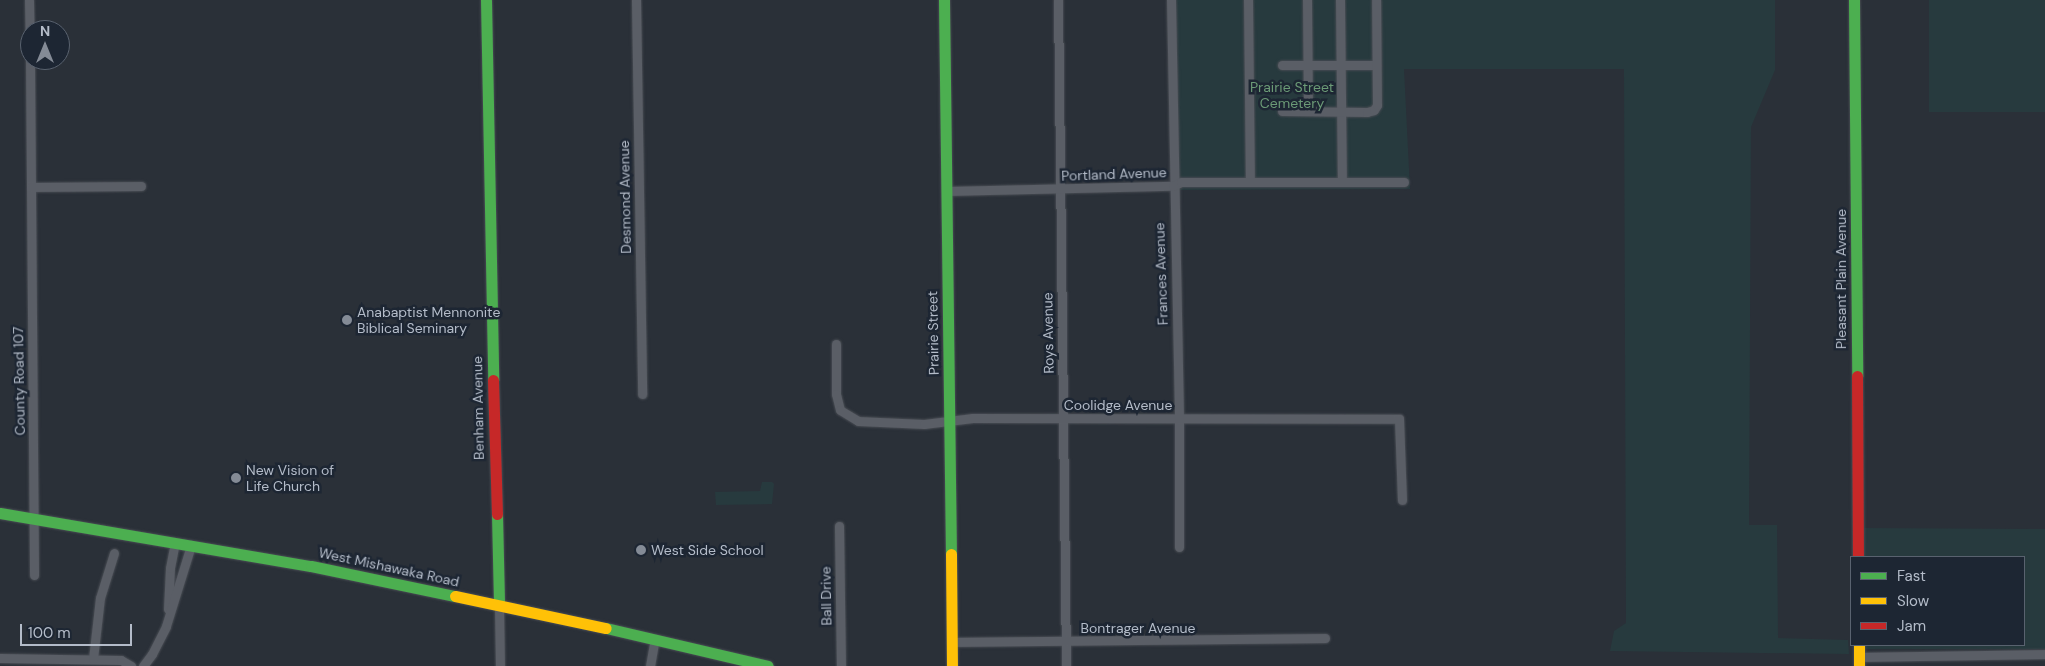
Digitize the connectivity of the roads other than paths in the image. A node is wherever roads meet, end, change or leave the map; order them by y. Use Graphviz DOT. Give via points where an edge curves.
graph roads {
  1 [pos="29,0"];
  2 [pos="486,0"];
  3 [pos="636,0"];
  4 [pos="944,0"];
  5 [pos="1058,0"];
  6 [pos="1171,0"];
  7 [pos="1248,0"];
  8 [pos="1307,0"];
  9 [pos="1340,0"];
  10 [pos="1376,0"];
  11 [pos="1854,0"];
  12 [pos="29,20"];
  13 [pos="1282,65"];
  14 [pos="1376,65"];
  15 [pos="1308,66"];
  16 [pos="1341,66"];
  17 [pos="30,70"];
  18 [pos="1282,111"];
  19 [pos="1308,111"];
  20 [pos="1341,112"];
  21 [pos="1250,182"];
  22 [pos="1342,182"];
  23 [pos="1404,182"];
  24 [pos="141,186"];
  25 [pos="1173,186"];
  26 [pos="31,187"];
  27 [pos="1060,190"];
  28 [pos="946,191"];
  29 [pos="836,344"];
  30 [pos="642,394"];
  31 [pos="1179,418"];
  32 [pos="1063,419"];
  33 [pos="950,420"];
  34 [pos="1402,500"];
  35 [pos="0,513"];
  36 [pos="34,518"];
  37 [pos="840,526"];
  38 [pos="175,542"];
  39 [pos="191,545"];
  40 [pos="1179,547"];
  41 [pos="114,553"];
  42 [pos="1858,556"];
  43 [pos="34,575"];
  44 [pos="498,605"];
  45 [pos="166,626"];
  46 [pos="1326,638"];
  47 [pos="655,639"];
  48 [pos="952,642"];
  49 [pos="1066,642"];
  50 [pos="1859,646"];
  51 [pos="2045,654"];
  52 [pos="0,658"];
  53 [pos="93,659"];
  54 [pos="1859,661"];
  55 [pos="131,666"];
  56 [pos="143,666"];
  57 [pos="500,666"];
  58 [pos="650,666"];
  59 [pos="768,666"];
  60 [pos="841,666"];
  61 [pos="952,666"];
  62 [pos="1066,666"];
  1 -- 12 [label="street"];
  2 -- 44 [label="main road, Benham Avenue"];
  3 -- 30 [label="street, Desmond Avenue"];
  4 -- 28 [label="main road, Prairie Street"];
  5 -- 27 [label="street, Roys Avenue"];
  6 -- 25 [label="street, Frances Avenue"];
  7 -- 21 [label="street"];
  8 -- 15 [label="street"];
  9 -- 16 [label="street"];
  10 -- 14 [label="street"];
  11 -- 42 [label="main road, Pleasant Plain Avenue"];
  13 -- 15 [label="street"];
  14 -- 16 [label="street"];
  14 -- 20 [label="street" via="1374,110"];
  15 -- 16 [label="street"];
  15 -- 19 [label="street"];
  16 -- 20 [label="street"];
  17 -- 26 [label="street, County Road 107"];
  18 -- 19 [label="street"];
  19 -- 20 [label="street"];
  20 -- 22 [label="street"];
  21 -- 22 [label="street, Portland Avenue"];
  21 -- 25 [label="street, Portland Avenue" via="1181,182"];
  22 -- 23 [label="street, Portland Avenue"];
  24 -- 26 [label="street"];
  25 -- 27 [label="street, Portland Avenue"];
  25 -- 31 [label="street, Frances Avenue"];
  26 -- 36 [label="street, County Road 107"];
  27 -- 28 [label="street, Portland Avenue"];
  27 -- 32 [label="street, Roys Avenue"];
  28 -- 33 [label="main road, Prairie Street"];
  29 -- 33 [label="street, Coolidge Avenue" via="836,394 840,410 858,421 924,424"];
  31 -- 32 [label="street, Coolidge Avenue"];
  31 -- 34 [label="street, Coolidge Avenue" via="1399,419"];
  31 -- 40 [label="street, Frances Avenue"];
  32 -- 33 [label="street, Coolidge Avenue"];
  32 -- 49 [label="street, Roys Avenue"];
  33 -- 48 [label="main road, Prairie Street"];
  35 -- 36 [label="main road, West Mishawaka Road"];
  36 -- 38 [label="main road, West Mishawaka Road"];
  36 -- 43 [label="street, County Road 107"];
  37 -- 60 [label="street, Ball Drive"];
  38 -- 39 [label="main road, West Mishawaka Road"];
  38 -- 45 [label="street"];
  39 -- 44 [label="main road, West Mishawaka Road"];
  39 -- 45 [label="street"];
  41 -- 53 [label="street" via="100,598"];
  44 -- 47 [label="main road, West Mishawaka Road"];
  44 -- 57 [label="street, Benham Avenue"];
  45 -- 56 [label="street"];
  46 -- 49 [label="street, Bontrager Avenue"];
  47 -- 58 [label="street"];
  47 -- 59 [label="main road, West Mishawaka Road"];
  48 -- 49 [label="street, Bontrager Avenue"];
  48 -- 61 [label="main road, Prairie Street"];
  49 -- 62 [label="street, Roys Avenue"];
  50 -- 54 [label="main road"];
  51 -- 54 [label="street"];
  52 -- 53 [label="street"];
  53 -- 55 [label="street" via="121,660"];
}
